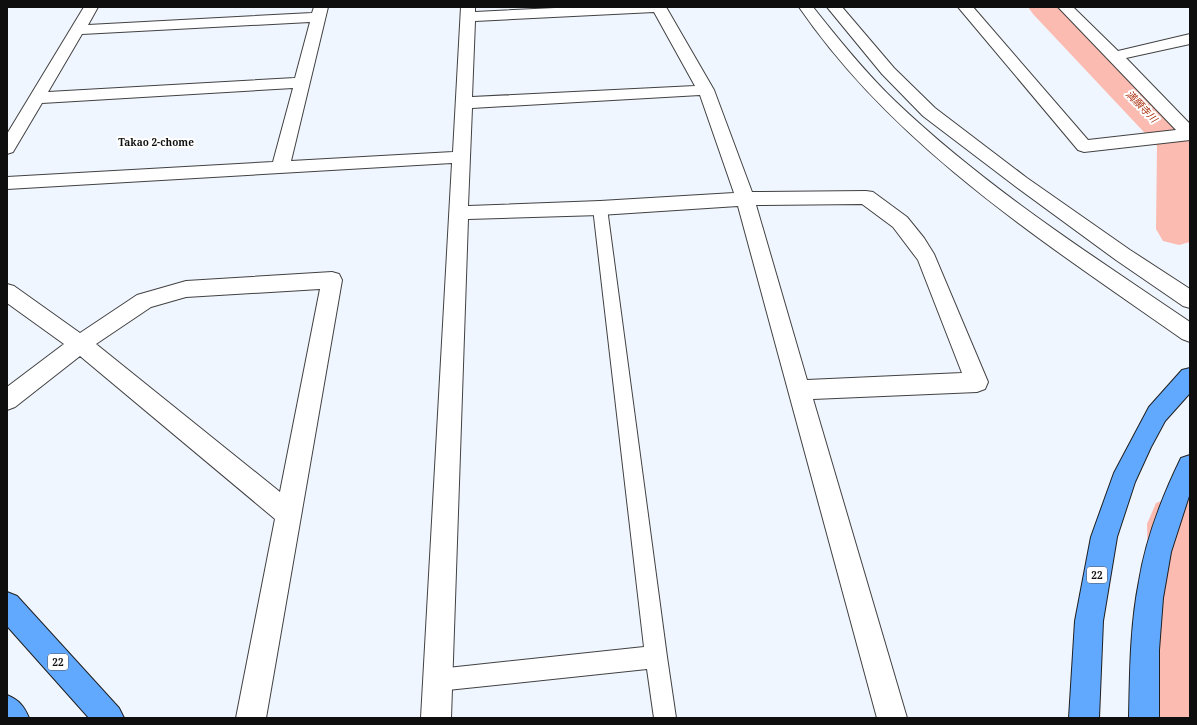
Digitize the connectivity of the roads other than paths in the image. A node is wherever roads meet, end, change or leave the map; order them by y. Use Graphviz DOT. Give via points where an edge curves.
graph roads {
  1 [pos="91,7"];
  2 [pos="659,7"];
  3 [pos="806,7"];
  4 [pos="834,7"];
  5 [pos="965,7"];
  6 [pos="1065,7"];
  7 [pos="319,12"];
  8 [pos="468,12"];
  9 [pos="76,30"];
  10 [pos="1190,39"];
  11 [pos="1115,56"];
  12 [pos="301,84"];
  13 [pos="706,90"];
  14 [pos="37,98"];
  15 [pos="464,103"];
  16 [pos="1180,135"];
  17 [pos="7,148"];
  18 [pos="461,157"];
  19 [pos="281,167"];
  20 [pos="7,184"];
  21 [pos="745,199"];
  22 [pos="600,208"];
  23 [pos="458,213"];
  24 [pos="7,292"];
  25 [pos="1190,300"];
  26 [pos="1190,333"];
  27 [pos="80,344"];
  28 [pos="1190,377"];
  29 [pos="798,390"];
  30 [pos="7,400"];
  31 [pos="1190,466"];
  32 [pos="288,514"];
  33 [pos="7,606"];
  34 [pos="656,657"];
  35 [pos="438,680"];
  36 [pos="7,710"];
  37 [pos="14,718"];
  38 [pos="109,718"];
  39 [pos="251,718"];
  40 [pos="436,718"];
  41 [pos="665,718"];
  42 [pos="892,718"];
  43 [pos="1084,718"];
  44 [pos="1144,718"];
  1 -- 9 [label="street"];
  2 -- 8 [label="street"];
  2 -- 13 [label="street"];
  3 -- 26 [label="street" via="890,106 938,151 1018,212"];
  4 -- 25 [label="street" via="888,71 929,112 1027,187"];
  5 -- 16 [label="street" via="1084,146"];
  6 -- 11 [label="street"];
  7 -- 9 [label="street"];
  7 -- 12 [label="street"];
  8 -- 15 [label="street"];
  9 -- 14 [label="street"];
  10 -- 11 [label="street"];
  11 -- 16 [label="street"];
  12 -- 14 [label="street"];
  12 -- 19 [label="street"];
  13 -- 15 [label="street"];
  13 -- 21 [label="street"];
  14 -- 17 [label="street"];
  15 -- 18 [label="street"];
  18 -- 19 [label="street"];
  18 -- 23 [label="street"];
  19 -- 20 [label="street"];
  21 -- 22 [label="street"];
  21 -- 29 [label="street"];
  21 -- 29 [label="street" via="866,197 900,222 927,259 977,382"];
  22 -- 23 [label="street"];
  22 -- 34 [label="lane"];
  23 -- 35 [label="street"];
  24 -- 27 [label="street"];
  27 -- 30 [label="street"];
  27 -- 32 [label="street"];
  27 -- 32 [label="street" via="144,301 186,289 332,280"];
  28 -- 43 [label="main road, 22" via="1157,414 1142,439 1123,481 1104,537 1089,621"];
  29 -- 42 [label="street"];
  31 -- 44 [label="main road" via="1166,524 1152,582 1146,638"];
  32 -- 39 [label="street"];
  33 -- 38 [label="main road, 22"];
  34 -- 35 [label="lane"];
  34 -- 41 [label="lane"];
  35 -- 40 [label="street"];
  36 -- 37 [label="main road"];
}
